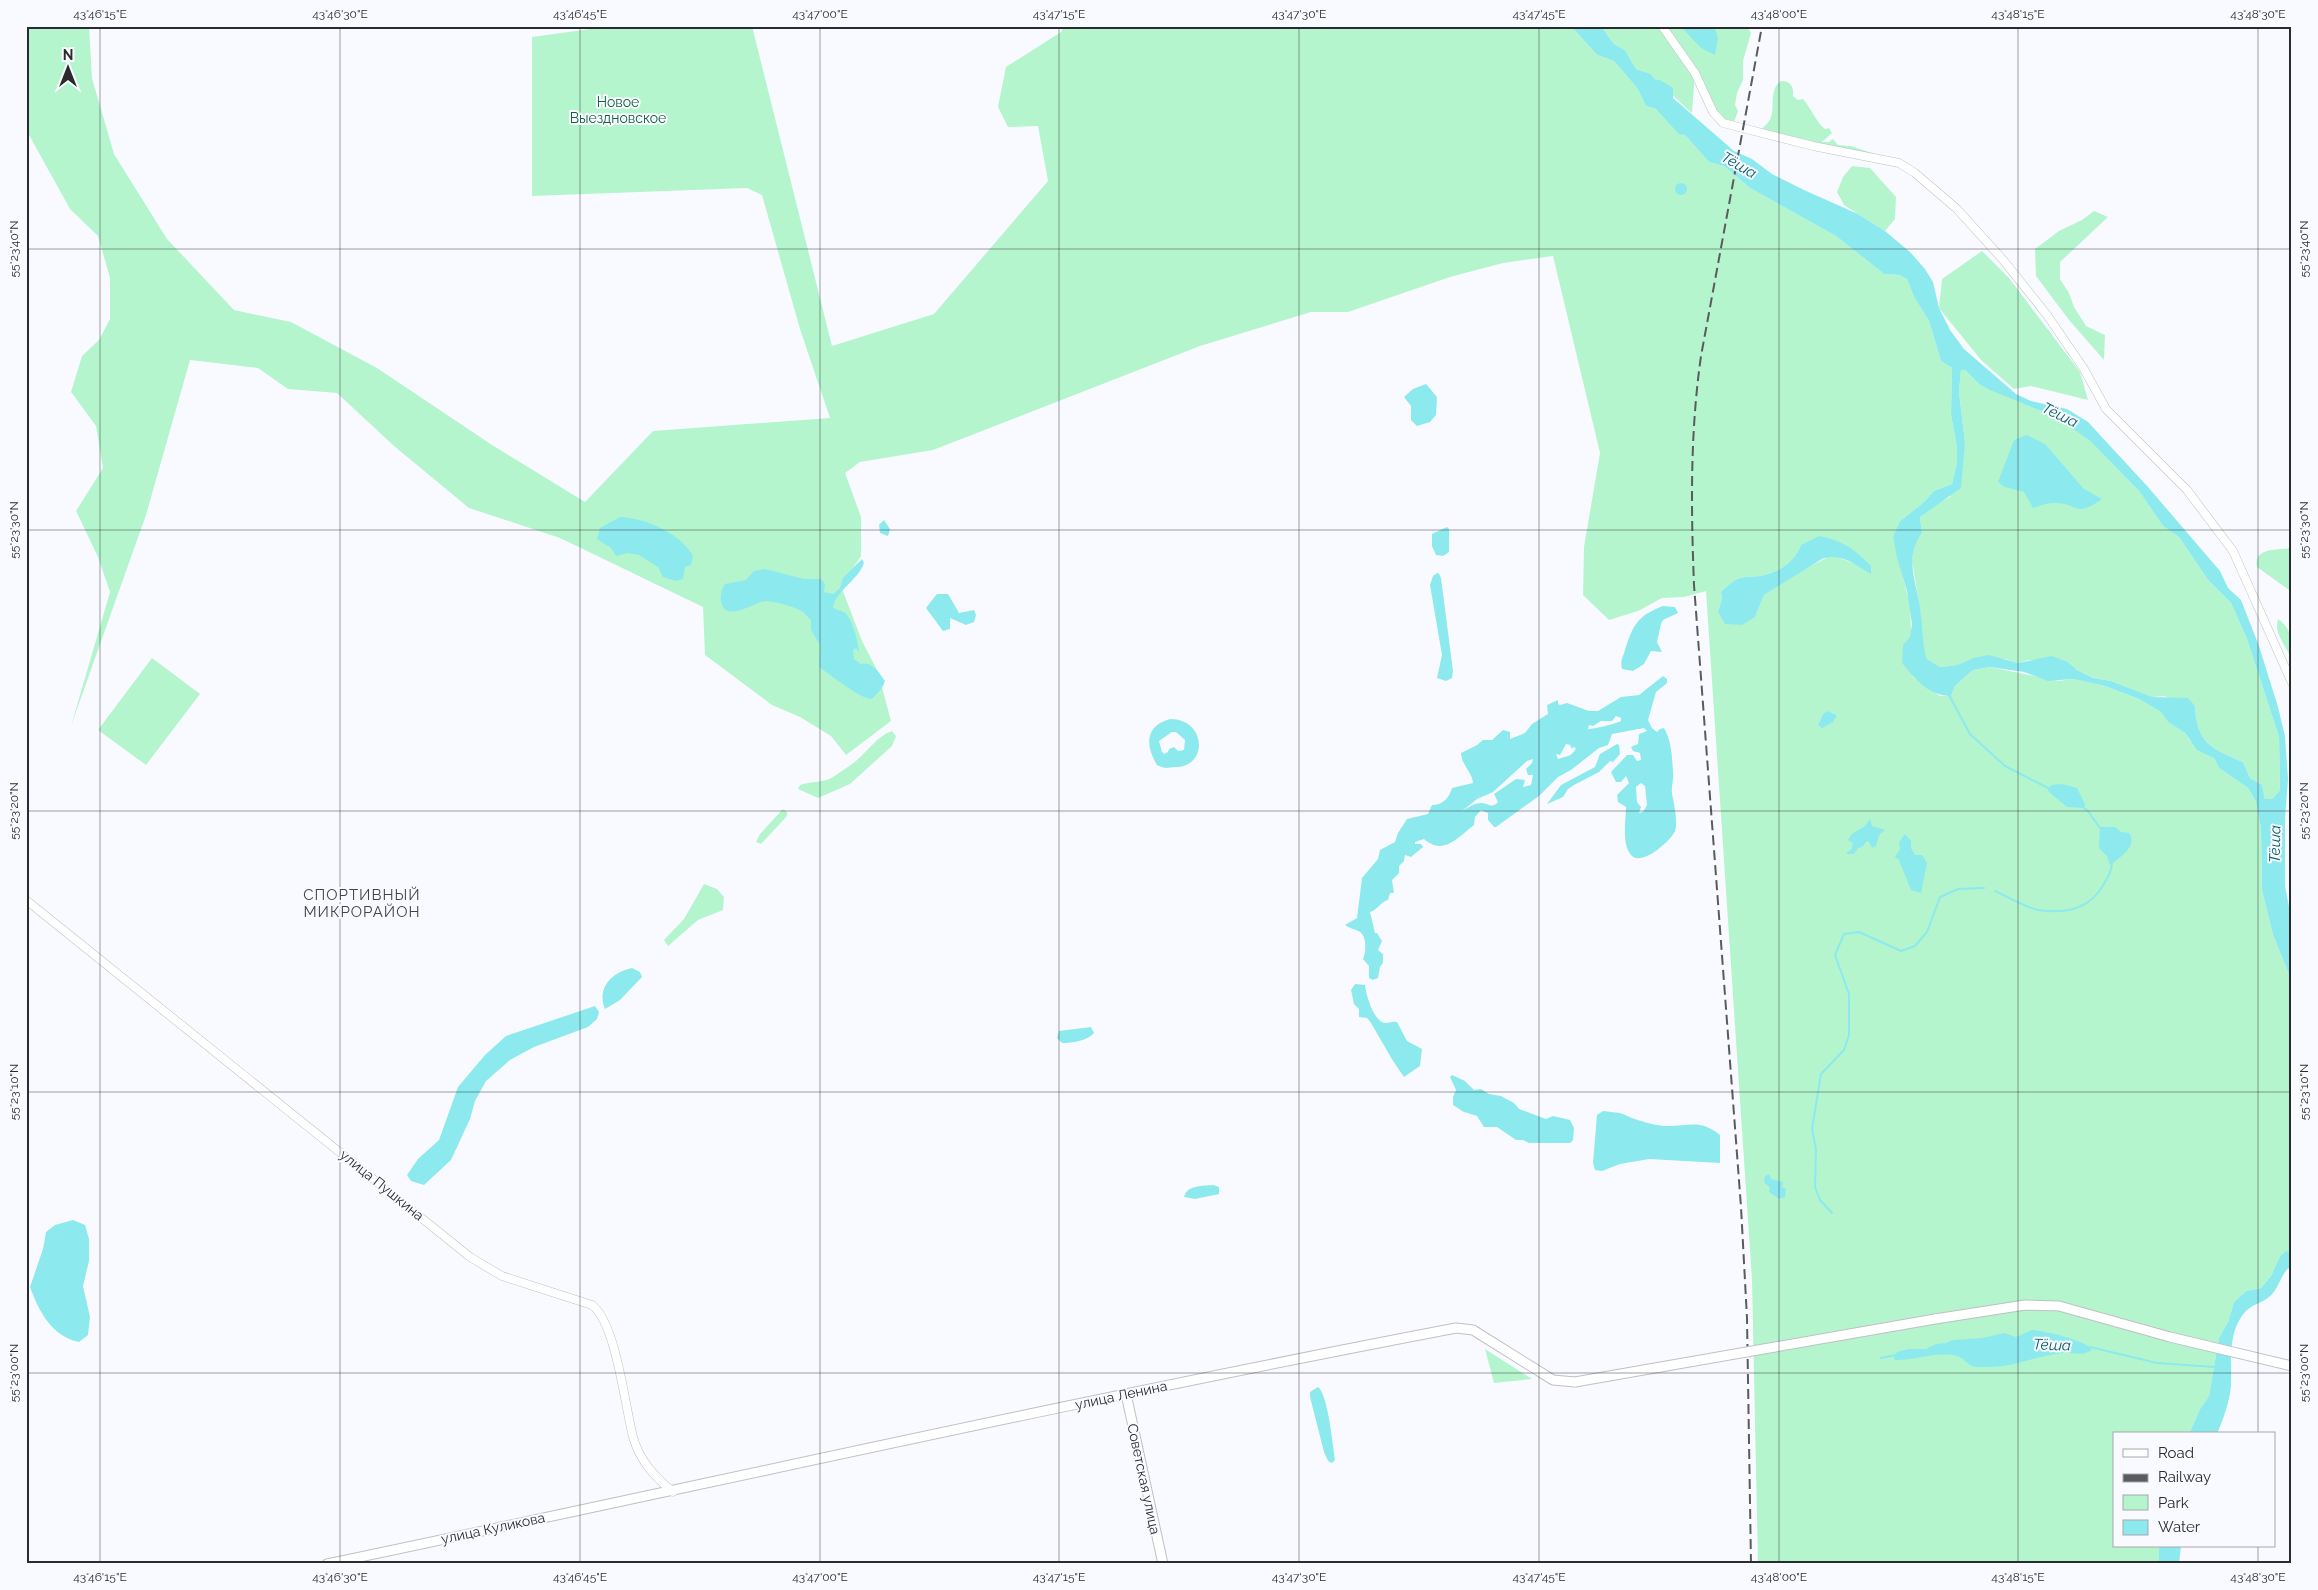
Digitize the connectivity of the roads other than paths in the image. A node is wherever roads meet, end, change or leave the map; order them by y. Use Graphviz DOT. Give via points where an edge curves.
graph roads {
  1 [pos="1662,26"];
  2 [pos="2292,683"];
  3 [pos="26,900"];
  4 [pos="2292,1366"];
  5 [pos="1126,1394"];
  6 [pos="673,1492"];
  7 [pos="327,1564"];
  8 [pos="1163,1564"];
  1 -- 2 [label="street" via="1695,73 1713,112 1723,123 1899,163 1957,209 2047,315 2084,369 2106,409 2187,490 2233,551"];
  3 -- 6 [label="street, улица Пушкина" via="470,1256 502,1276 597,1309 610,1333 638,1452 650,1470"];
  4 -- 5 [label="main road, улица Ленина, bridge" via="2059,1306 2025,1305 1575,1382 1553,1380 1473,1330 1456,1328"];
  5 -- 6 [label="main road, улица Ленина"];
  5 -- 8 [label="main road, Советская улица"];
  6 -- 7 [label="main road, улица Куликова"];
}
